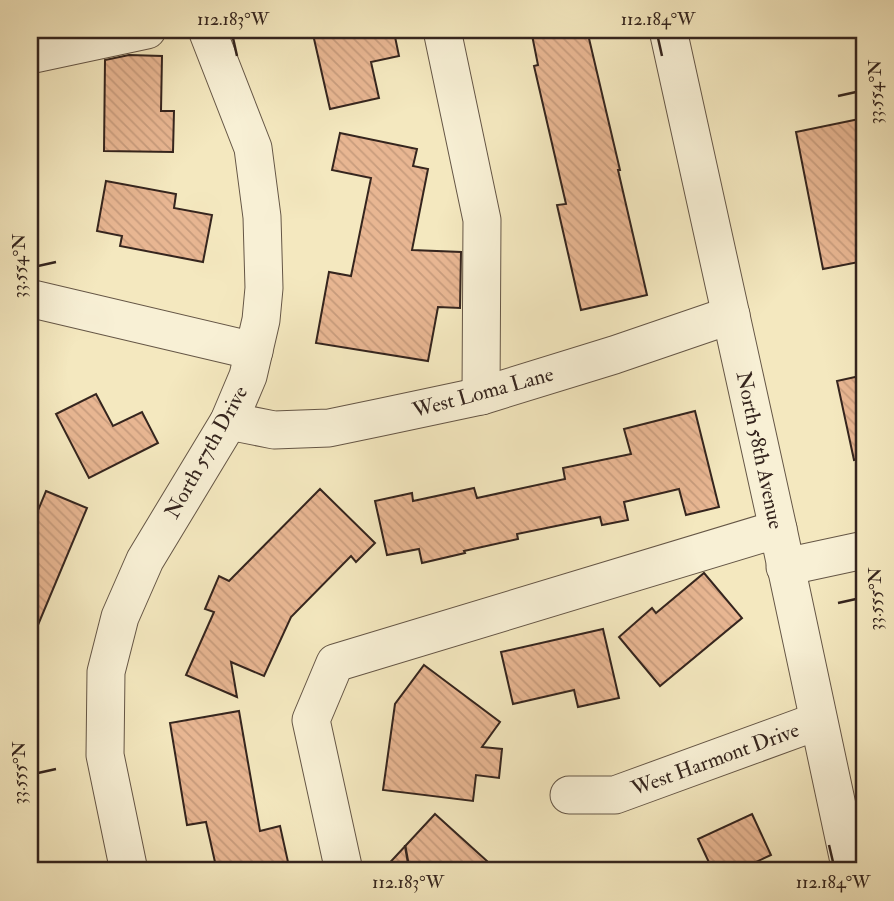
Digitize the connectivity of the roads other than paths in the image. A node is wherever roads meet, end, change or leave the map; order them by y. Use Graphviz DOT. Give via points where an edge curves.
graph roads {
  1 [pos="147,30"];
  2 [pos="207,30"];
  3 [pos="442,30"];
  4 [pos="668,30"];
  5 [pos="30,55"];
  6 [pos="33,299"];
  7 [pos="731,315"];
  8 [pos="254,351"];
  9 [pos="481,396"];
  10 [pos="229,421"];
  11 [pos="778,528"];
  12 [pos="864,550"];
  13 [pos="785,567"];
  14 [pos="818,721"];
  15 [pos="569,795"];
  16 [pos="129,871"];
  17 [pos="344,871"];
  18 [pos="850,871"];
  1 -- 5 [label="street"];
  2 -- 8 [label="street, North 57th Drive" via="253,149 262,217 264,288"];
  3 -- 9 [label="street" via="482,219"];
  4 -- 7 [label="street, North 58th Avenue"];
  6 -- 8 [label="street"];
  7 -- 9 [label="street, West Loma Lane"];
  7 -- 11 [label="street, North 58th Avenue"];
  8 -- 10 [label="street, North 57th Drive"];
  9 -- 10 [label="street, West Loma Lane" via="329,428 274,430"];
  10 -- 16 [label="street, North 57th Drive" via="145,559 120,617 106,672 105,755"];
  11 -- 13 [label="street, North 58th Avenue"];
  11 -- 17 [label="street" via="335,663 311,720"];
  12 -- 13 [label="street"];
  13 -- 14 [label="street, North 58th Avenue"];
  14 -- 15 [label="street, West Harmont Drive" via="615,795"];
  14 -- 18 [label="street, North 58th Avenue"];
}
